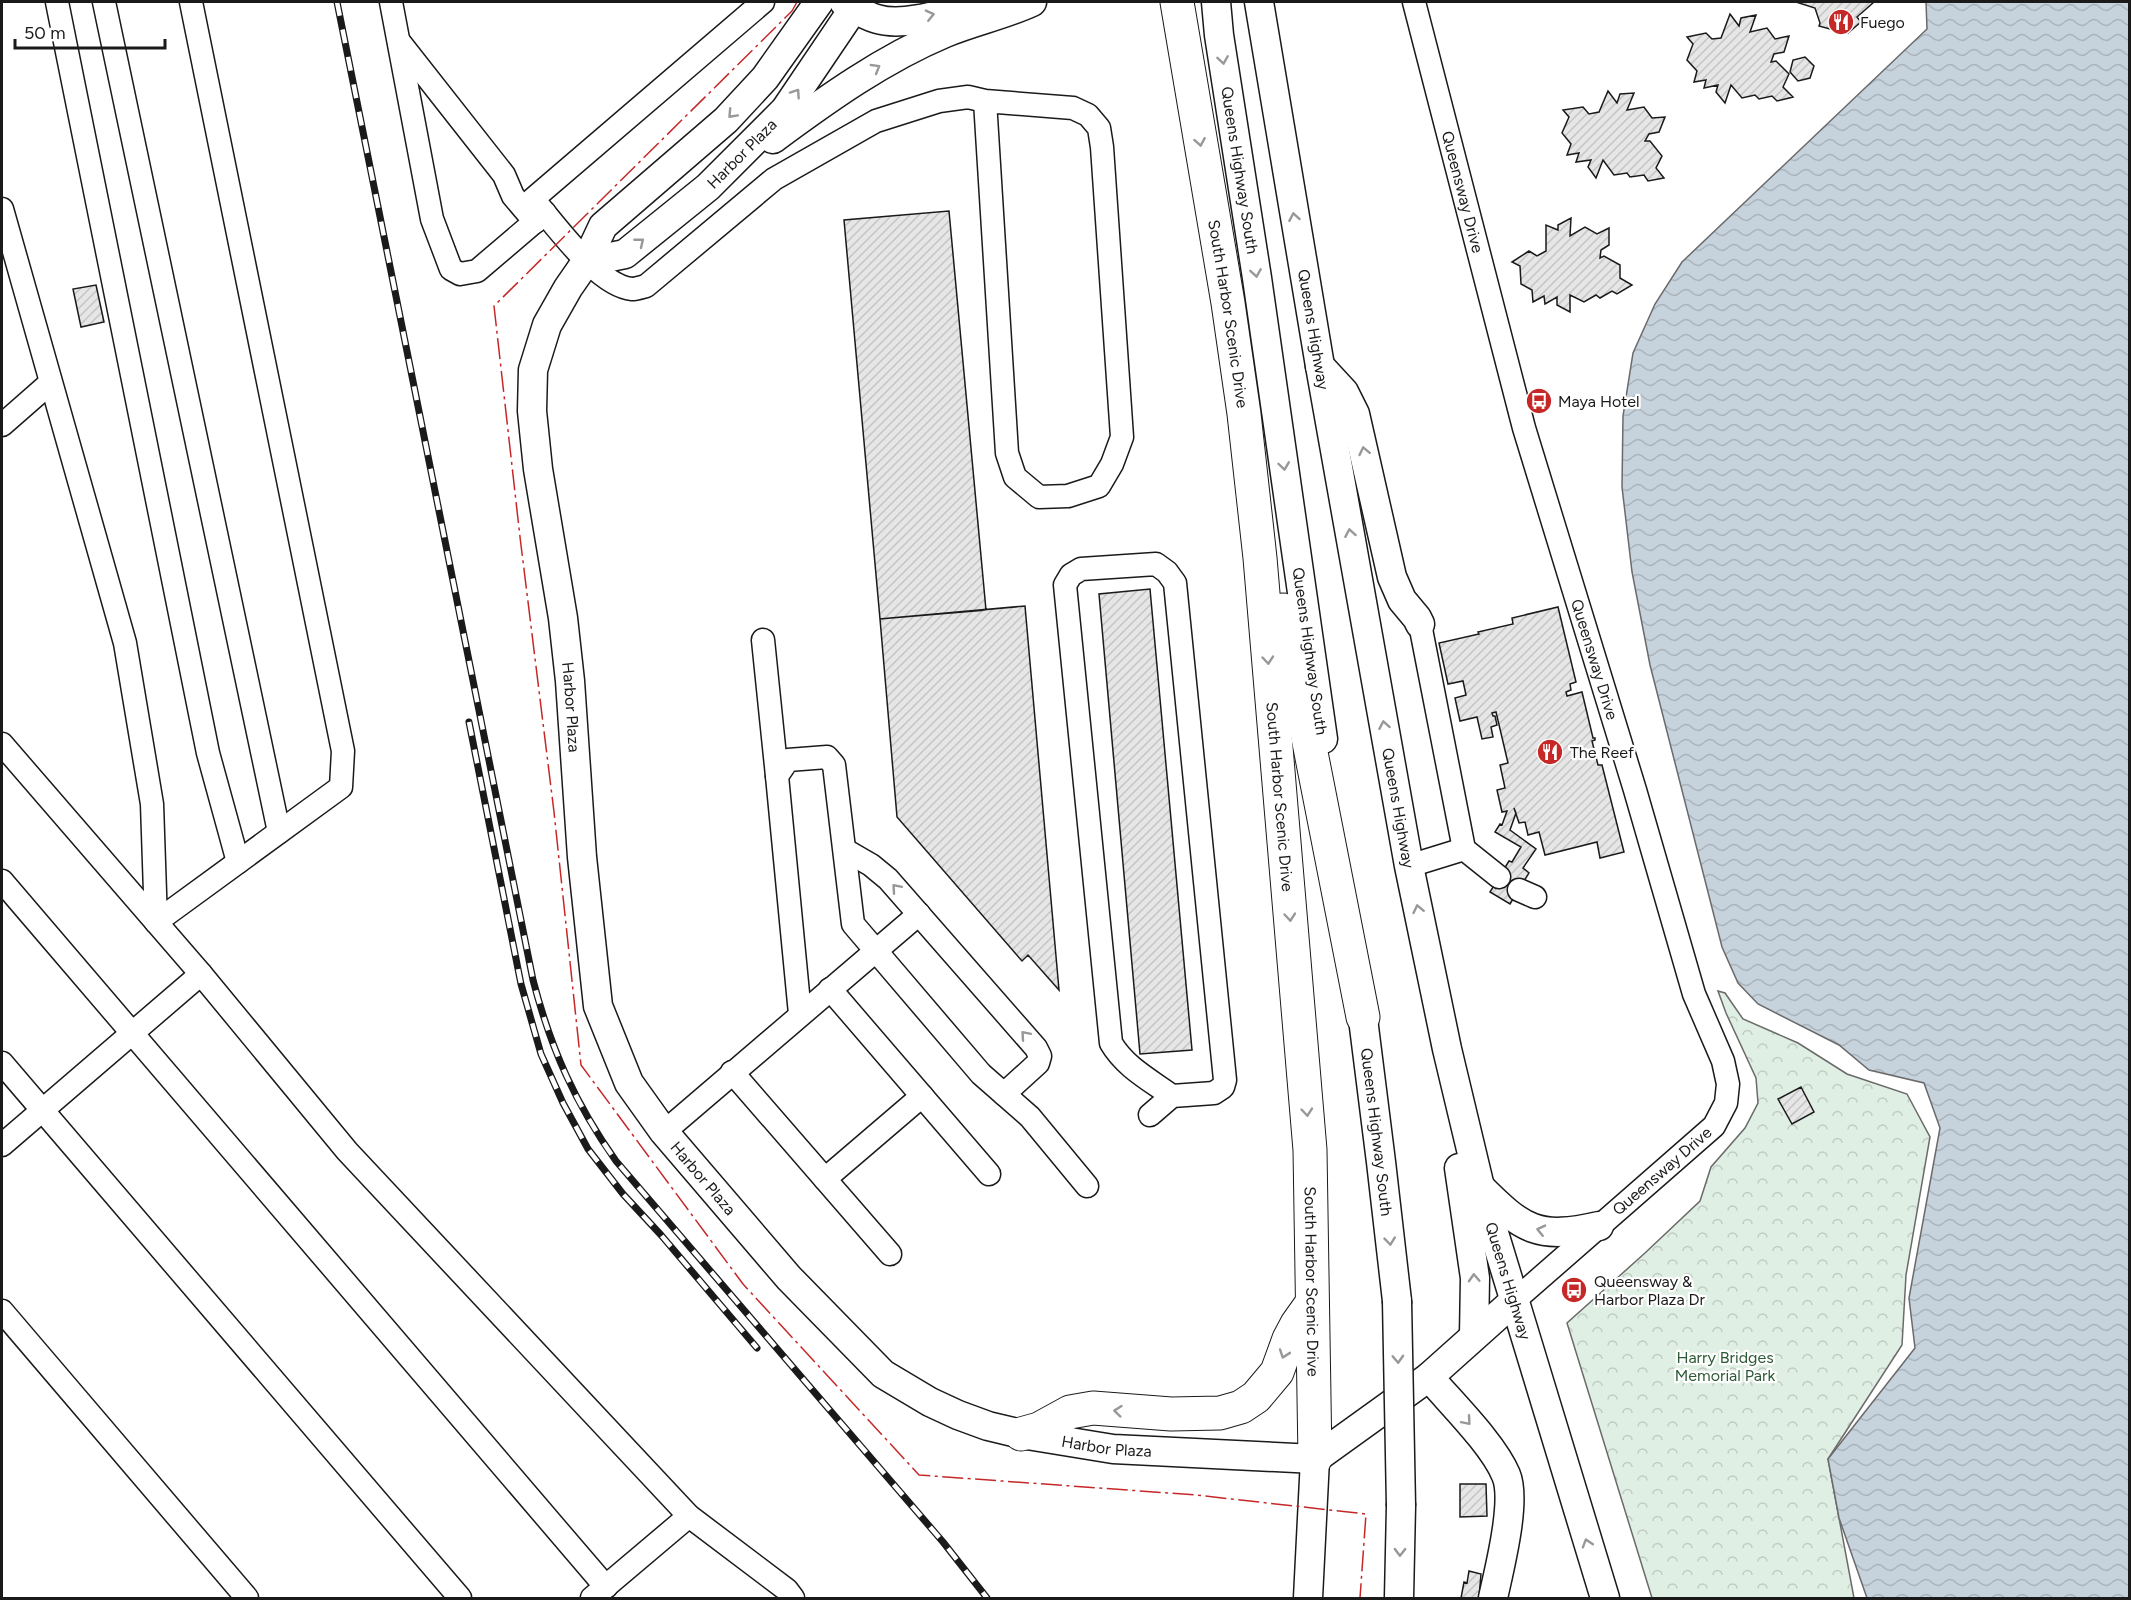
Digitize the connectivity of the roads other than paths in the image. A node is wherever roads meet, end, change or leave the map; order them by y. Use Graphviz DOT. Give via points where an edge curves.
graph roads {
  1 [pos="57,2"];
  2 [pos="104,2"];
  3 [pos="191,2"];
  4 [pos="391,2"];
  5 [pos="763,2"];
  6 [pos="819,2"];
  7 [pos="988,2"];
  8 [pos="1032,2"];
  9 [pos="1177,2"];
  10 [pos="1216,2"];
  11 [pos="1259,2"];
  12 [pos="1414,2"];
  13 [pos="852,4"];
  14 [pos="398,41"];
  15 [pos="985,101"];
  16 [pos="708,187"];
  17 [pos="2,209"];
  18 [pos="540,217"];
  19 [pos="586,262"];
  20 [pos="1320,366"];
  21 [pos="50,383"];
  22 [pos="1244,414"];
  23 [pos="2,426"];
  24 [pos="1420,624"];
  25 [pos="763,640"];
  26 [pos="2,744"];
  27 [pos="777,776"];
  28 [pos="279,832"];
  29 [pos="1464,849"];
  30 [pos="845,850"];
  31 [pos="238,862"];
  32 [pos="1409,866"];
  33 [pos="1499,877"];
  34 [pos="2,881"];
  35 [pos="919,914"];
  36 [pos="156,922"];
  37 [pos="877,950"];
  38 [pos="1427,952"];
  39 [pos="201,974"];
  40 [pos="830,989"];
  41 [pos="800,1014"];
  42 [pos="1363,1017"];
  43 [pos="132,1033"];
  44 [pos="2,1062"];
  45 [pos="732,1072"];
  46 [pos="1004,1094"];
  47 [pos="922,1096"];
  48 [pos="1172,1096"];
  49 [pos="42,1110"];
  50 [pos="1150,1115"];
  51 [pos="664,1132"];
  52 [pos="2,1145"];
  53 [pos="989,1174"];
  54 [pos="825,1179"];
  55 [pos="1087,1186"];
  56 [pos="1480,1187"];
  57 [pos="1599,1226"];
  58 [pos="890,1254"];
  59 [pos="1514,1301"];
  60 [pos="1312,1302"];
  61 [pos="2,1311"];
  62 [pos="1474,1336"];
  63 [pos="1429,1377"];
  64 [pos="1021,1434"];
  65 [pos="1315,1460"];
  66 [pos="689,1516"];
  67 [pos="599,1593"];
  68 [pos="786,1596"];
  69 [pos="247,1599"];
  70 [pos="460,1599"];
  71 [pos="1308,1599"];
  72 [pos="1399,1599"];
  73 [pos="1493,1599"];
  74 [pos="1605,1599"];
  1 -- 31 [label="street" via="208,753"];
  2 -- 28 [label="street"];
  3 -- 28 [label="street" via="343,751 341,787"];
  4 -- 14 [label="street"];
  5 -- 18 [label="street" via="533,199"];
  6 -- 19 [label="main road, Harbor Plaza, one-way" via="765,78 726,120 603,226"];
  13 -- 7 [label="main road, one-way" via="877,20 910,20"];
  16 -- 8 [label="main road, one-way" via="827,99 878,67 946,33"];
  9 -- 22 [label="highway, South Harbor Scenic Drive, one-way"];
  10 -- 42 [label="main road, Queens Highway South, one-way"];
  20 -- 11 [label="main road, Queens Highway, one-way"];
  12 -- 57 [label="street, Queensway Drive" via="1524,428 1694,994 1723,1061 1728,1084 1726,1103 1714,1126"];
  16 -- 13 [label="main road, Harbor Plaza, one-way" via="784,110"];
  14 -- 18 [label="street" via="504,175 513,196"];
  14 -- 18 [label="street" via="432,219 451,269 460,274 477,271"];
  15 -- 15 [label="street" via="1007,453 1015,477 1039,497 1068,496 1099,486 1122,437 1099,128 1088,115 1073,108"];
  15 -- 19 [label="street" via="968,97 939,101 876,121 774,178 646,286 633,289 613,282"];
  19 -- 16 [label="main road, Harbor Plaza, one-way" via="625,254"];
  17 -- 21 [label="street"];
  18 -- 19 [label="street"];
  19 -- 51 [label="main road, Harbor Plaza" via="547,325 533,370 532,411 570,681 582,857 598,1006 629,1083"];
  24 -- 20 [label="main road, one-way" via="1402,600 1392,577 1355,414 1344,392"];
  32 -- 20 [label="main road, Queens Highway, one-way"];
  21 -- 23 [label="street"];
  21 -- 36 [label="street" via="125,644 152,804"];
  22 -- 42 [label="highway"];
  22 -- 60 [label="highway, South Harbor Scenic Drive, one-way" via="1260,558 1310,1150"];
  24 -- 29 [label="street"];
  25 -- 27 [label="street"];
  26 -- 36 [label="street"];
  27 -- 30 [label="street" via="788,760 827,757 834,765"];
  27 -- 41 [label="street"];
  28 -- 31 [label="street"];
  29 -- 32 [label="street"];
  29 -- 33 [label="street"];
  35 -- 30 [label="street, one-way" via="888,879"];
  30 -- 37 [label="street" via="854,924"];
  31 -- 36 [label="street"];
  38 -- 32 [label="main road, Queens Highway, one-way"];
  34 -- 43 [label="street"];
  35 -- 37 [label="street"];
  46 -- 35 [label="street, one-way" via="1038,1063 1040,1056"];
  36 -- 39 [label="street"];
  37 -- 40 [label="street"];
  37 -- 46 [label="street" via="981,1074"];
  38 -- 56 [label="main road, Queens Highway"];
  62 -- 38 [label="main road, one-way" via="1475,1278"];
  39 -- 43 [label="street"];
  39 -- 66 [label="street" via="347,1152"];
  40 -- 41 [label="street"];
  40 -- 47 [label="street"];
  41 -- 45 [label="street"];
  42 -- 72 [label="main road, Queens Highway South, one-way, bridge" via="1397,1301"];
  43 -- 49 [label="street"];
  43 -- 67 [label="street"];
  44 -- 49 [label="street"];
  45 -- 51 [label="street"];
  45 -- 54 [label="street"];
  46 -- 55 [label="street" via="1030,1117"];
  47 -- 53 [label="street"];
  47 -- 54 [label="street"];
  48 -- 48 [label="street" via="1214,1093 1225,1080 1175,583 1156,564 1081,569 1065,585 1111,1043 1129,1066"];
  48 -- 50 [label="street"];
  49 -- 52 [label="street"];
  49 -- 70 [label="street"];
  51 -- 64 [label="main road, Harbor Plaza" via="789,1278 883,1374 958,1415"];
  54 -- 58 [label="street"];
  57 -- 56 [label="main road, one-way" via="1554,1233 1539,1231 1500,1207"];
  56 -- 59 [label="main road, Queens Highway"];
  57 -- 59 [label="street, Queensway Drive"];
  59 -- 62 [label="main road"];
  74 -- 59 [label="main road, Queens Highway, one-way"];
  60 -- 64 [label="highway, one-way" via="1289,1339 1277,1372 1241,1407 1220,1413 1171,1414 1093,1408 1070,1412"];
  60 -- 65 [label="highway, South Harbor Scenic Drive"];
  61 -- 69 [label="street"];
  62 -- 63 [label="main road"];
  63 -- 65 [label="main road"];
  63 -- 73 [label="main road, one-way" via="1492,1450 1508,1477 1510,1511"];
  64 -- 65 [label="main road, Harbor Plaza" via="1113,1449"];
  65 -- 71 [label="main road, South Harbor Scenic Drive"];
  66 -- 67 [label="street"];
  66 -- 68 [label="street"];
}
